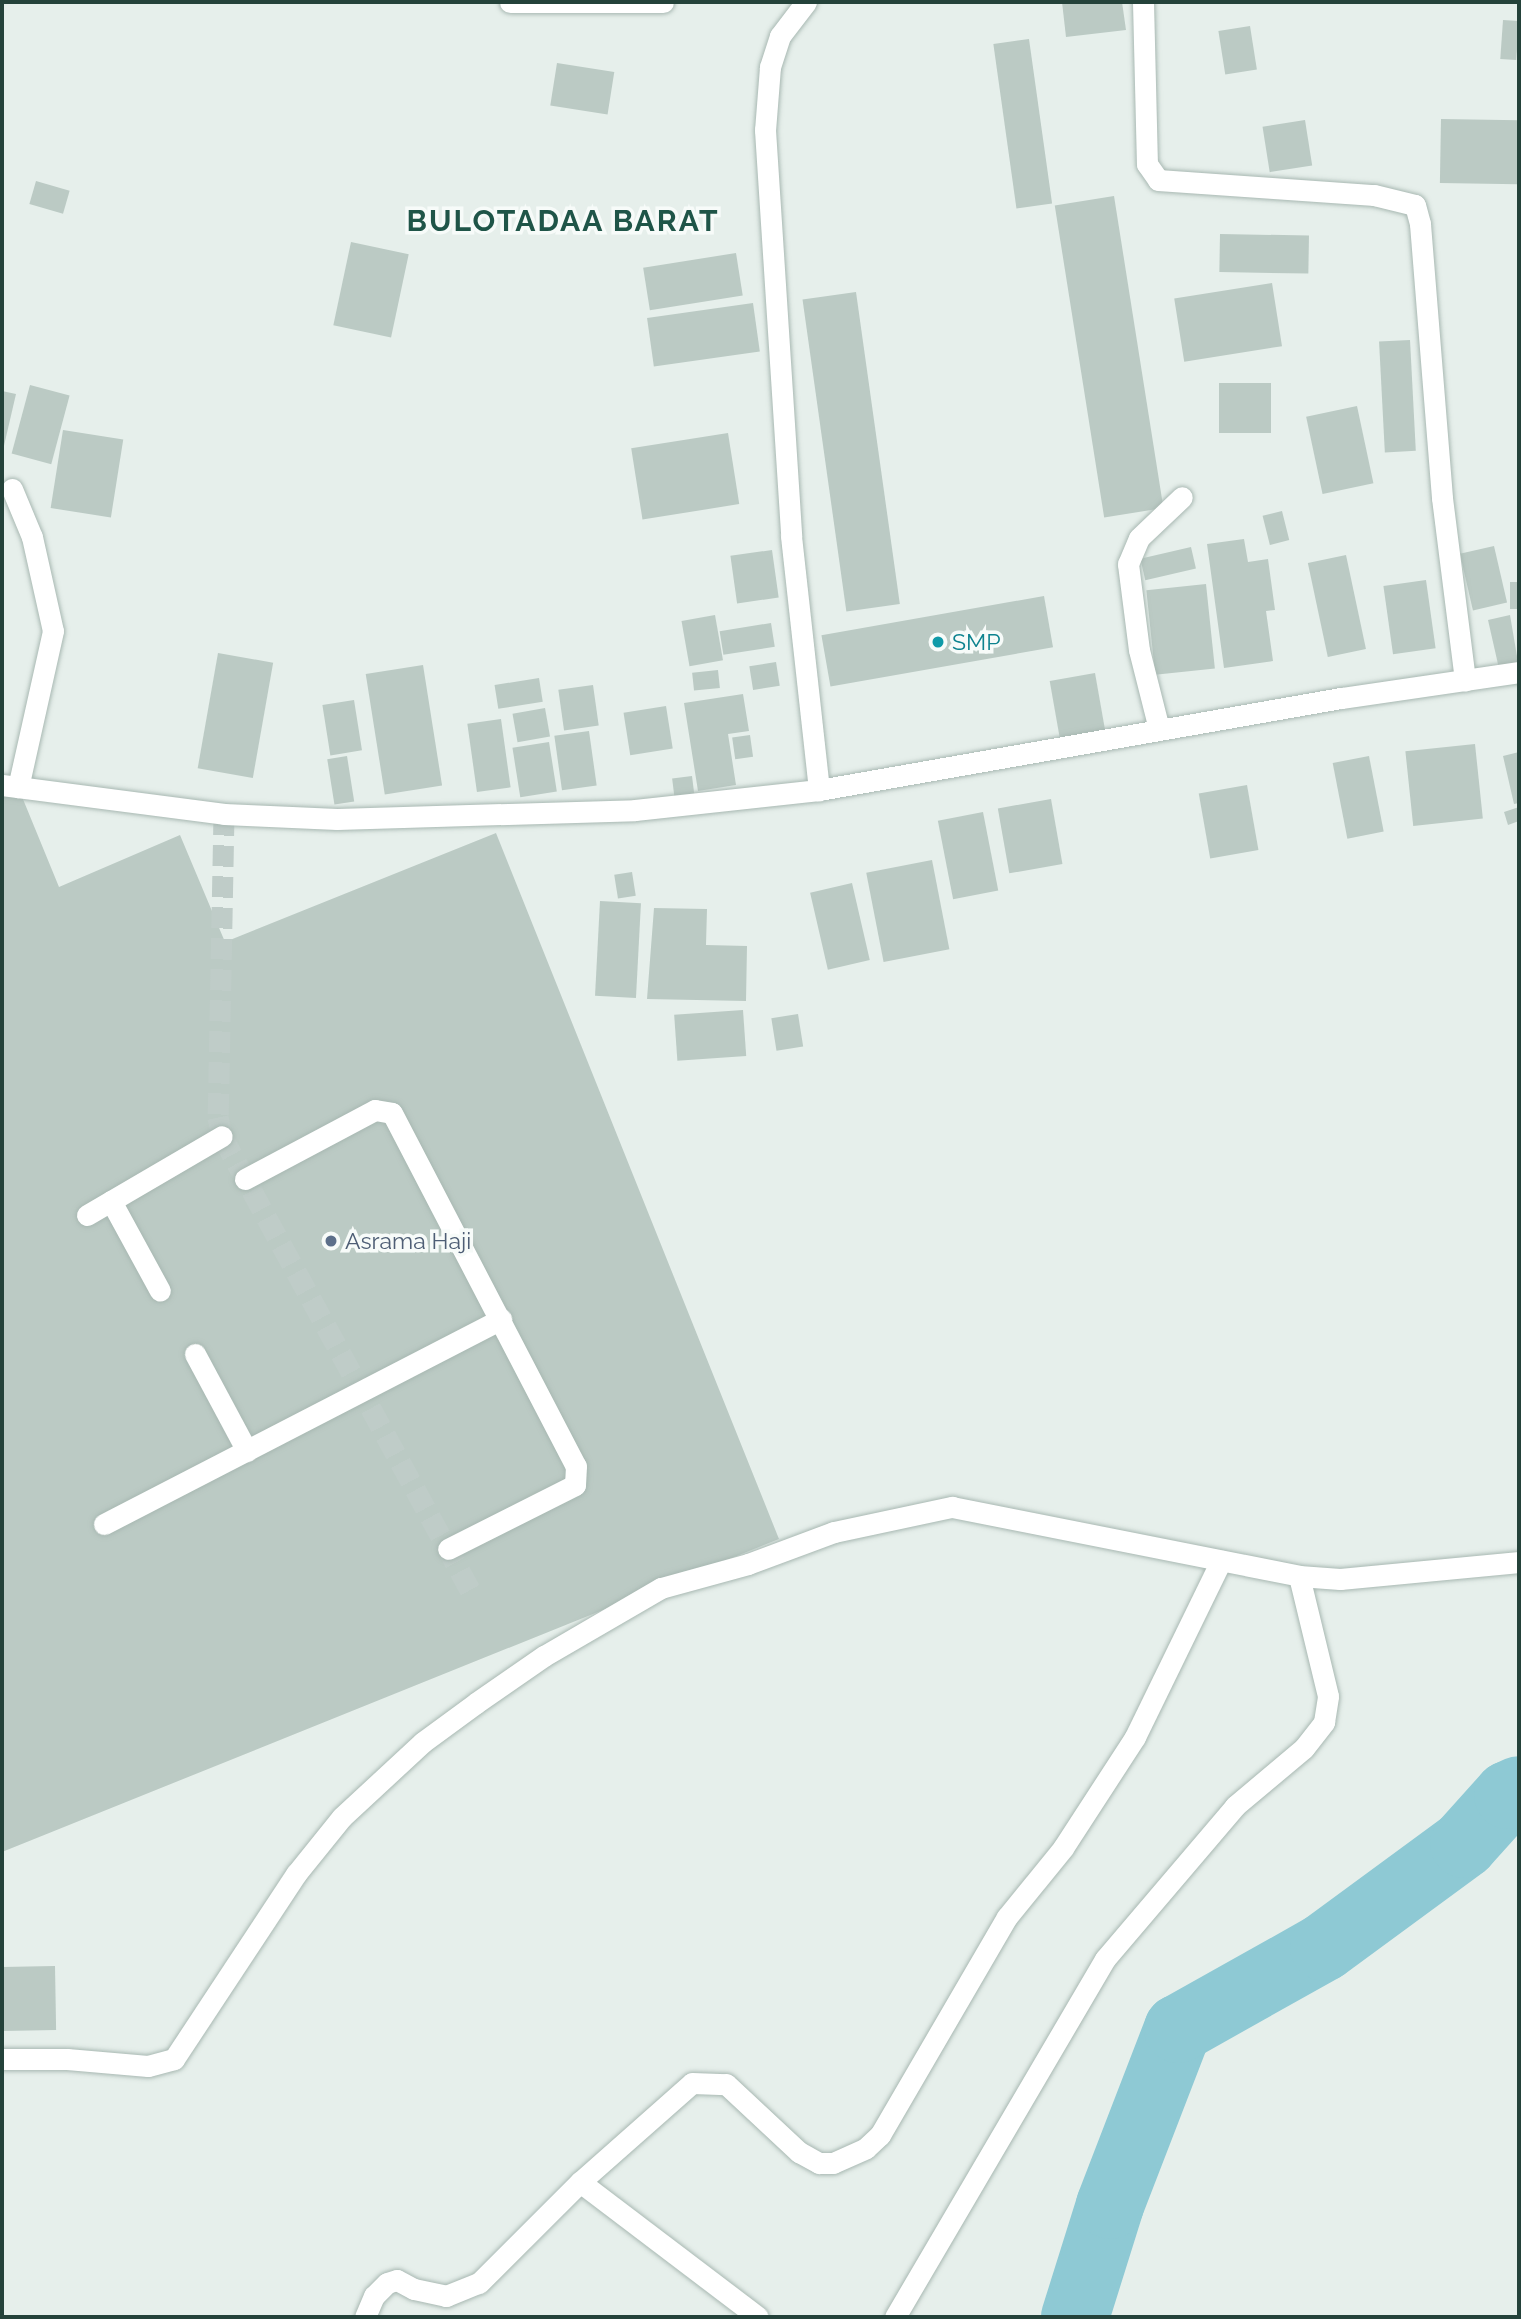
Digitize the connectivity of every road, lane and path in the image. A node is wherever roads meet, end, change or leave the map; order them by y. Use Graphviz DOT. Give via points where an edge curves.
graph roads {
  1 [pos="510,2"];
  2 [pos="663,2"];
  3 [pos="806,2"];
  4 [pos="1143,2"];
  5 [pos="12,489"];
  6 [pos="1182,497"];
  7 [pos="1519,672"];
  8 [pos="1465,681"];
  9 [pos="1159,729"];
  10 [pos="10,786"];
  11 [pos="819,790"];
  12 [pos="222,1136"];
  13 [pos="245,1179"];
  14 [pos="111,1201"];
  15 [pos="88,1215"];
  16 [pos="160,1291"];
  17 [pos="501,1319"];
  18 [pos="195,1354"];
  19 [pos="247,1451"];
  20 [pos="104,1524"];
  21 [pos="448,1549"];
  22 [pos="1221,1561"];
  23 [pos="1519,1562"];
  24 [pos="1299,1576"];
  25 [pos="2,2059"];
  26 [pos="580,2182"];
  27 [pos="365,2317"];
  28 [pos="758,2317"];
  29 [pos="895,2317"];
  1 -- 2 [label="street"];
  3 -- 11 [label="street" via="780,36 770,66 765,130 791,536"];
  4 -- 8 [label="street" via="1147,164 1158,180 1374,195 1415,205 1442,498"];
  5 -- 10 [label="street" via="33,537 53,631"];
  6 -- 9 [label="street" via="1139,538 1128,564 1139,650"];
  7 -- 8 [label="street"];
  8 -- 9 [label="street"];
  9 -- 11 [label="street"];
  10 -- 11 [label="street" via="224,814 337,819 635,810"];
  12 -- 14 [label="street"];
  13 -- 17 [label="street" via="375,1110 392,1113"];
  14 -- 15 [label="street"];
  14 -- 16 [label="street"];
  17 -- 19 [label="street"];
  17 -- 21 [label="street" via="570,1449 577,1479 575,1485"];
  18 -- 19 [label="street"];
  19 -- 20 [label="street"];
  22 -- 24 [label="street"];
  22 -- 25 [label="street" via="952,1507 834,1531 748,1564 661,1588 544,1656 477,1703 423,1742 342,1817 296,1874 174,2059 148,2066"];
  22 -- 26 [label="street" via="1135,1737 1063,1848 1007,1917 873,2141 851,2157 819,2163 799,2152 726,2084 703,2080 667,2101"];
  23 -- 24 [label="street" via="1340,1579"];
  24 -- 29 [label="street" via="1328,1696 1324,1722 1304,1748 1235,1806 1104,1959"];
  26 -- 27 [label="street" via="479,2283 446,2295 414,2289 397,2280 387,2283 374,2297"];
  26 -- 28 [label="street"];
}
